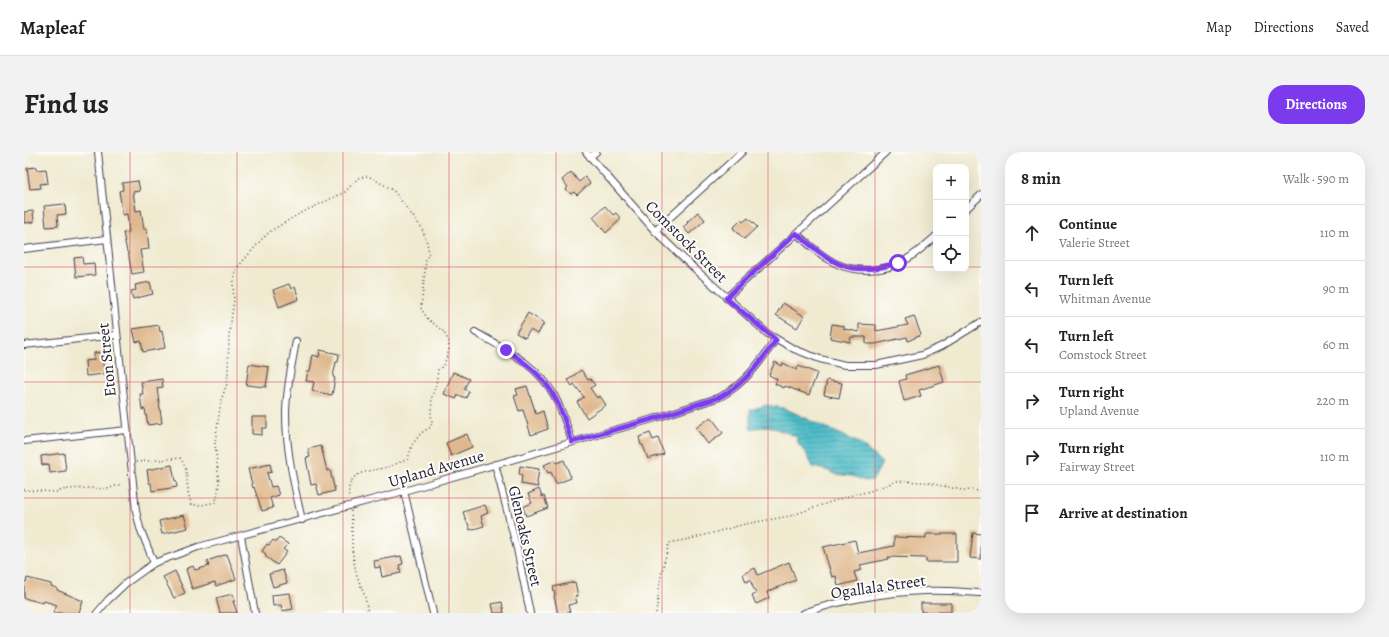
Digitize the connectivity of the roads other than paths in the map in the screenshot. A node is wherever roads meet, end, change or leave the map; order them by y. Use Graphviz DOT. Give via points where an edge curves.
graph roads {
  1 [pos="98,152"];
  2 [pos="586,152"];
  3 [pos="596,152"];
  4 [pos="742,152"];
  5 [pos="886,152"];
  6 [pos="590,157"];
  7 [pos="981,195"];
  8 [pos="969,206"];
  9 [pos="655,231"];
  10 [pos="796,233"];
  11 [pos="107,239"];
  12 [pos="933,239"];
  13 [pos="24,249"];
  14 [pos="726,298"];
  15 [pos="981,322"];
  16 [pos="475,332"];
  17 [pos="116,335"];
  18 [pos="776,340"];
  19 [pos="296,341"];
  20 [pos="24,345"];
  21 [pos="127,430"];
  22 [pos="24,441"];
  23 [pos="572,442"];
  24 [pos="495,464"];
  25 [pos="404,491"];
  26 [pos="302,520"];
  27 [pos="241,536"];
  28 [pos="154,562"];
  29 [pos="981,593"];
  30 [pos="97,613"];
  31 [pos="255,613"];
  32 [pos="433,613"];
  33 [pos="530,613"];
  34 [pos="804,613"];
  1 -- 11 [label="street, Eton Street"];
  2 -- 6 [label="street, Comstock Street"];
  3 -- 6 [label="street"];
  4 -- 9 [label="street"];
  5 -- 10 [label="street"];
  6 -- 9 [label="street, Comstock Street"];
  7 -- 8 [label="street"];
  9 -- 14 [label="street, Comstock Street"];
  10 -- 12 [label="street" via="831,261 861,269 880,268 904,261"];
  10 -- 14 [label="street"];
  11 -- 13 [label="street"];
  11 -- 17 [label="street, Eton Street"];
  14 -- 18 [label="street, Comstock Street"];
  15 -- 18 [label="street, Comstock Street" via="922,355 876,365 845,365 794,349"];
  16 -- 23 [label="street" via="525,362 539,374 561,409"];
  17 -- 20 [label="street"];
  17 -- 21 [label="street, Eton Street"];
  18 -- 23 [label="street, Upland Avenue" via="748,376 729,393 656,418"];
  19 -- 26 [label="street" via="286,413 287,444"];
  21 -- 22 [label="street"];
  21 -- 28 [label="street, Eton Street" via="136,512"];
  23 -- 24 [label="street, Upland Avenue"];
  24 -- 25 [label="street, Upland Avenue"];
  24 -- 33 [label="street, Glenoaks Street"];
  25 -- 26 [label="street, Upland Avenue"];
  25 -- 32 [label="street"];
  26 -- 27 [label="street, Upland Avenue"];
  27 -- 28 [label="street, Upland Avenue"];
  27 -- 31 [label="street"];
  28 -- 30 [label="street, Upland Avenue" via="126,583"];
  29 -- 34 [label="street, Ogallala Street" via="906,592 840,603"];
}
